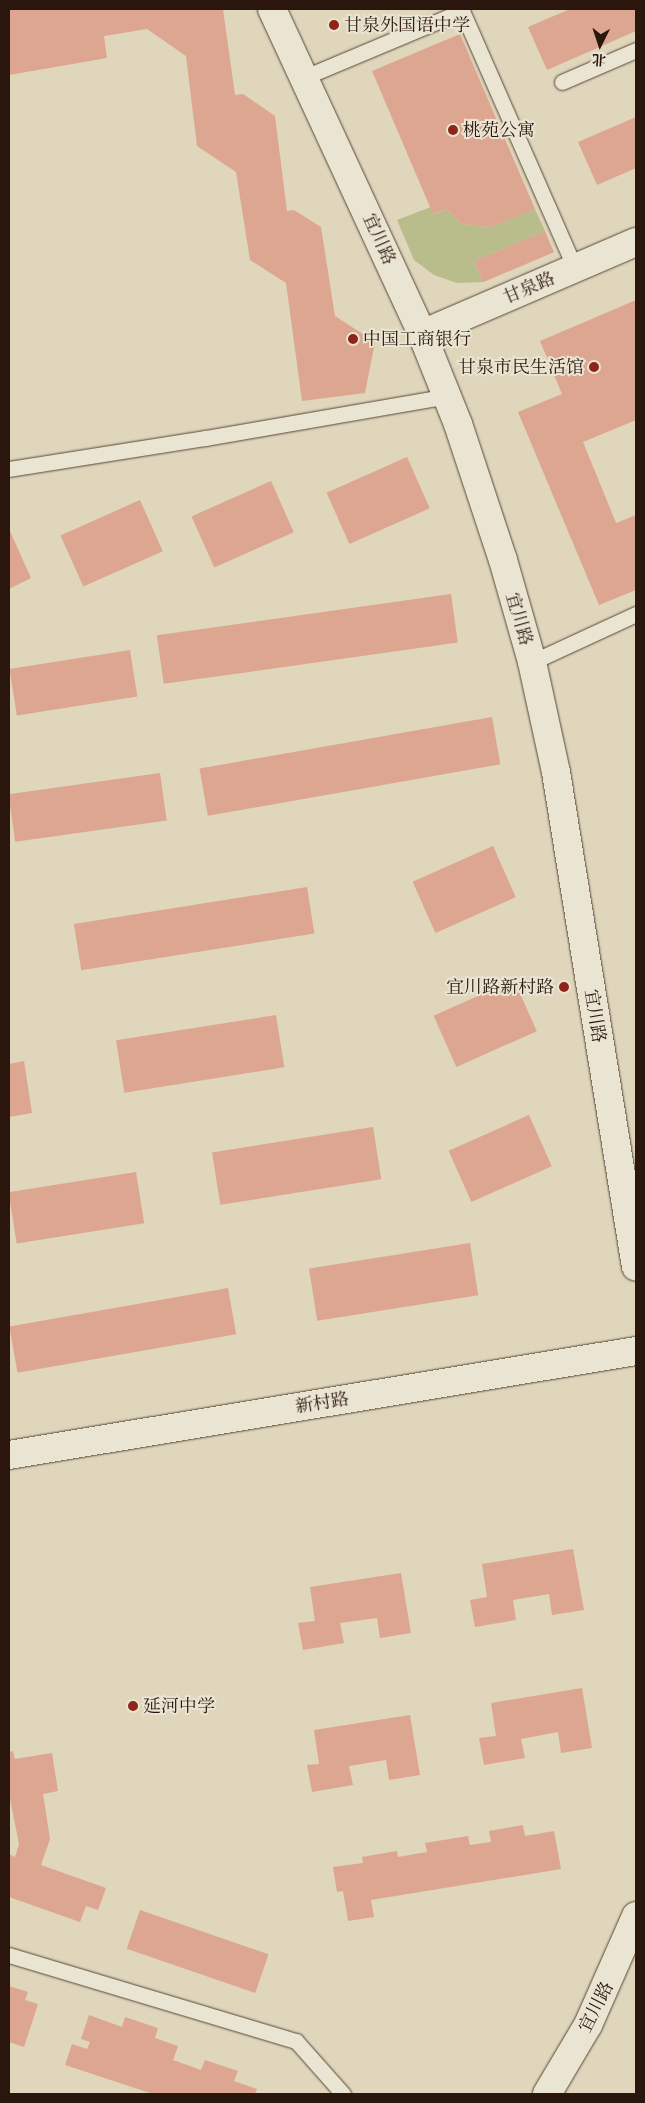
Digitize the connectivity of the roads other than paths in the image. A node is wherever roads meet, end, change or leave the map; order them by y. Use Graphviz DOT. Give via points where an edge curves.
graph roads {
  1 [pos="272,9"];
  2 [pos="636,50"];
  3 [pos="305,77"];
  4 [pos="562,82"];
  5 [pos="636,242"];
  6 [pos="574,269"];
  7 [pos="422,334"];
  8 [pos="447,396"];
  9 [pos="9,468"];
  10 [pos="636,614"];
  11 [pos="532,662"];
  12 [pos="636,1267"];
  13 [pos="636,1351"];
  14 [pos="9,1455"];
  15 [pos="636,1916"];
  16 [pos="9,1955"];
  17 [pos="343,2094"];
  18 [pos="547,2094"];
  1 -- 3 [label="street, 宜川路"];
  2 -- 4 [label="lane"];
  3 -- 6 [label="lane" via="462,11"];
  3 -- 7 [label="street, 宜川路"];
  5 -- 6 [label="street, 甘泉路"];
  6 -- 7 [label="street, 甘泉路"];
  7 -- 8 [label="street, 宜川路"];
  8 -- 9 [label="lane"];
  8 -- 11 [label="street, 宜川路" via="503,560"];
  10 -- 11 [label="lane"];
  11 -- 12 [label="street, 宜川路" via="574,870"];
  13 -- 14 [label="street, 新村路"];
  15 -- 18 [label="street, 宜川路" via="588,2025"];
  16 -- 17 [label="lane" via="296,2041"];
}
